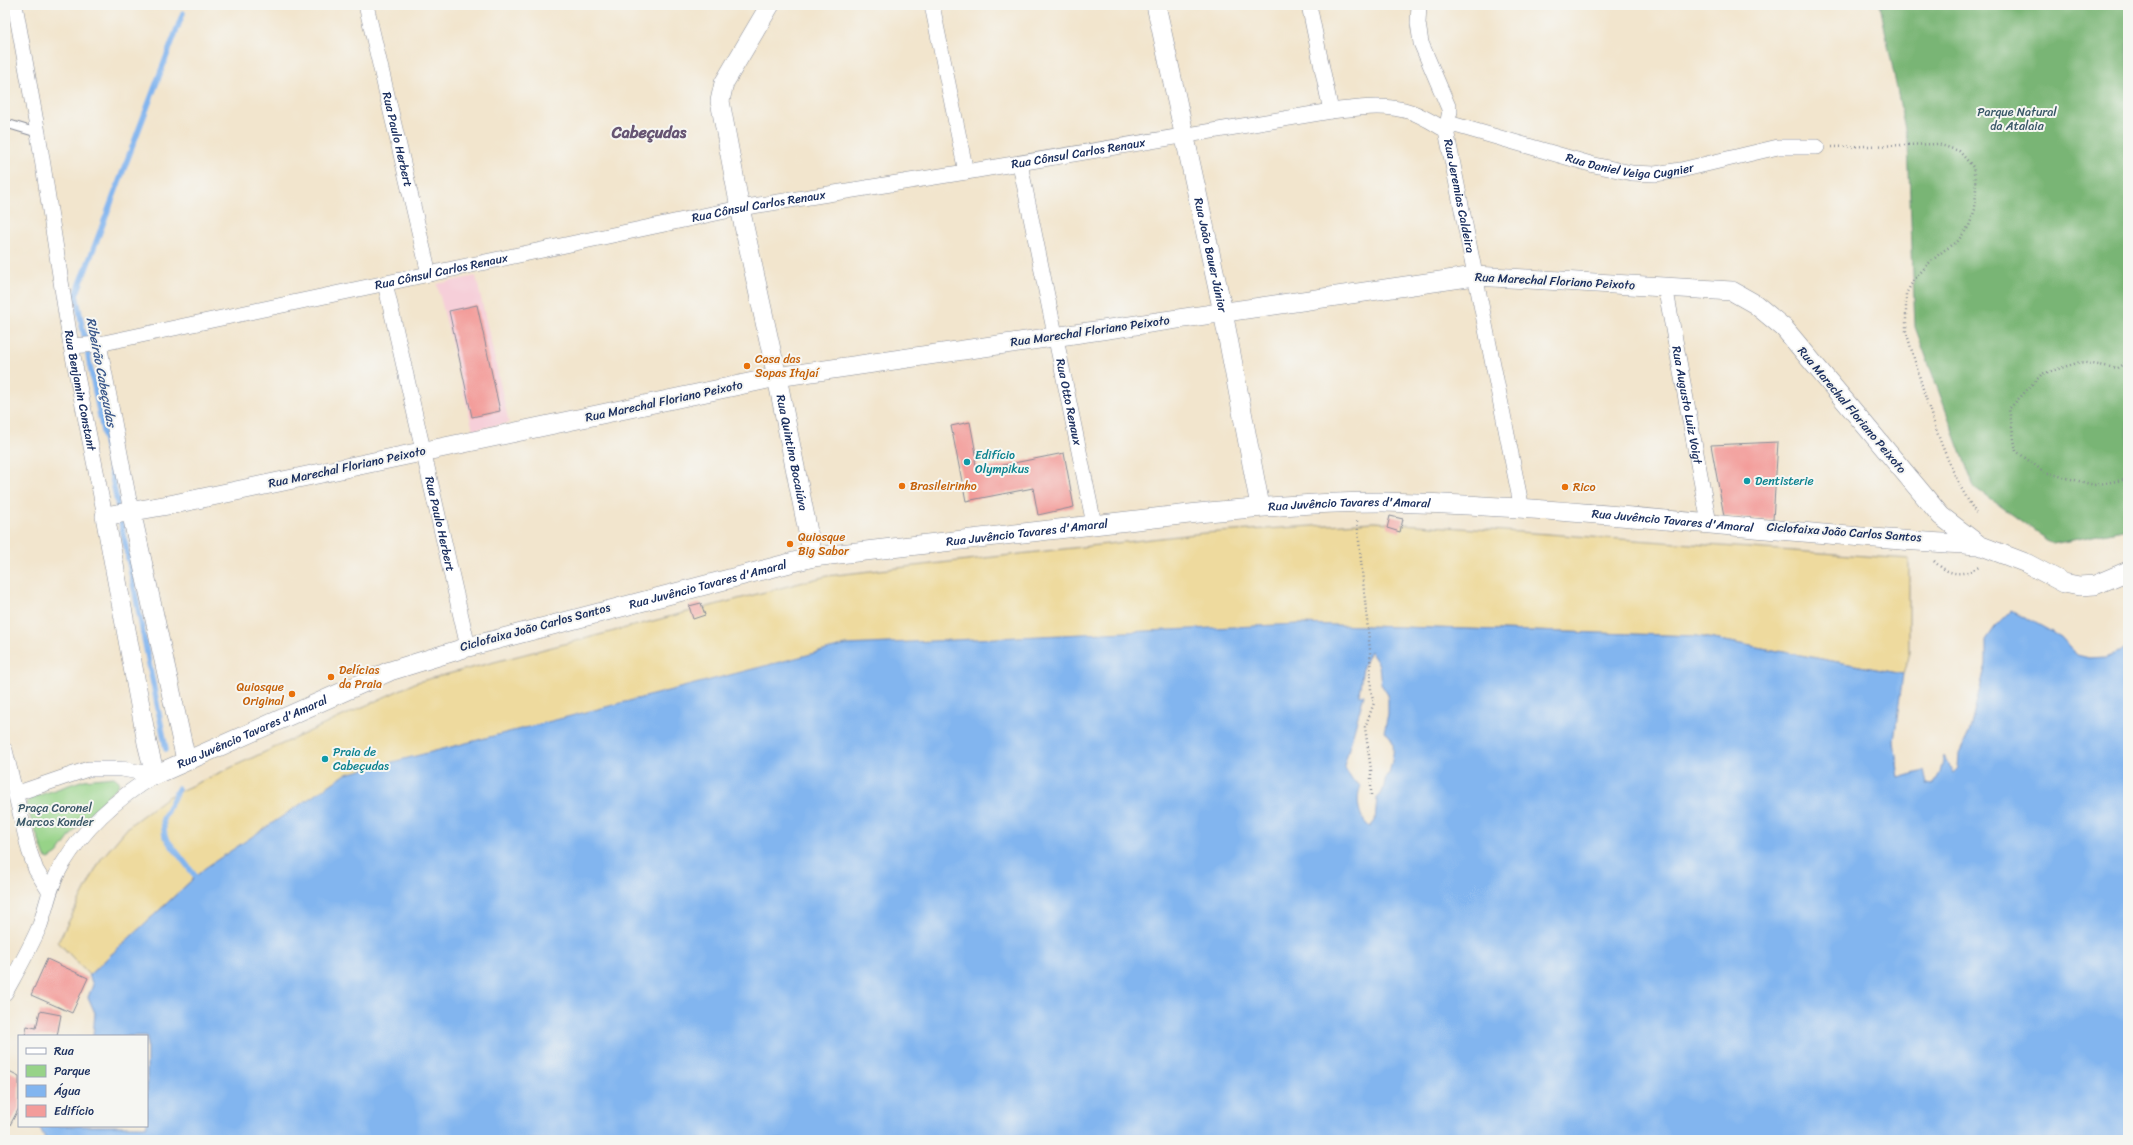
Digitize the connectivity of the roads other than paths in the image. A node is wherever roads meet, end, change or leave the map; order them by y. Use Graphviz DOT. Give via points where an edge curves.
graph roads {
  1 [pos="15,5"];
  2 [pos="366,5"];
  3 [pos="770,5"];
  4 [pos="932,5"];
  5 [pos="1156,5"];
  6 [pos="1309,5"];
  7 [pos="1419,5"];
  8 [pos="1331,111"];
  9 [pos="5,123"];
  10 [pos="1446,130"];
  11 [pos="38,133"];
  12 [pos="1184,136"];
  13 [pos="1817,147"];
  14 [pos="1020,164"];
  15 [pos="966,172"];
  16 [pos="740,208"];
  17 [pos="429,274"];
  18 [pos="1475,276"];
  19 [pos="385,283"];
  20 [pos="1665,286"];
  21 [pos="1223,312"];
  22 [pos="1057,336"];
  23 [pos="99,344"];
  24 [pos="71,346"];
  25 [pos="777,377"];
  26 [pos="423,452"];
  27 [pos="1260,506"];
  28 [pos="1522,509"];
  29 [pos="119,513"];
  30 [pos="1941,516"];
  31 [pos="1710,523"];
  32 [pos="1094,524"];
  33 [pos="1934,543"];
  34 [pos="1979,545"];
  35 [pos="814,557"];
  36 [pos="2128,571"];
  37 [pos="468,646"];
  38 [pos="5,750"];
  39 [pos="186,760"];
  40 [pos="155,775"];
  41 [pos="15,794"];
  42 [pos="49,891"];
  43 [pos="5,993"];
  1 -- 11 [label="street, Rua Benjamin Constant"];
  2 -- 17 [label="street, Rua Paulo Herbert"];
  3 -- 16 [label="street, Rua Quintino Bocaiúva" via="724,83 720,101"];
  4 -- 15 [label="street"];
  5 -- 12 [label="street, Rua João Bauer Júnior"];
  6 -- 8 [label="street"];
  7 -- 10 [label="street, Rua Jeremias Caldeira" via="1421,43 1450,111"];
  8 -- 10 [label="street, Rua Cônsul Carlos Renaux" via="1370,106 1390,108 1411,112"];
  8 -- 12 [label="street, Rua Cônsul Carlos Renaux"];
  9 -- 11 [label="lane"];
  10 -- 13 [label="street, Rua Daniel Veiga Cugnier" via="1456,125 1594,165 1632,173 1655,174 1681,170 1778,147"];
  10 -- 18 [label="street, Rua Jeremias Caldeira"];
  11 -- 24 [label="street, Rua Benjamin Constant"];
  12 -- 14 [label="street, Rua Cônsul Carlos Renaux"];
  12 -- 21 [label="street, Rua João Bauer Júnior"];
  14 -- 15 [label="street, Rua Cônsul Carlos Renaux"];
  14 -- 22 [label="street, Rua Otto Renaux"];
  15 -- 16 [label="street, Rua Cônsul Carlos Renaux"];
  16 -- 17 [label="street, Rua Cônsul Carlos Renaux"];
  16 -- 25 [label="street, Rua Quintino Bocaiúva"];
  17 -- 19 [label="street, Rua Cônsul Carlos Renaux"];
  18 -- 20 [label="street, Rua Marechal Floriano Peixoto"];
  18 -- 21 [label="street, Rua Marechal Floriano Peixoto"];
  18 -- 28 [label="street, Rua Jeremias Caldeira"];
  19 -- 23 [label="street, Rua Cônsul Carlos Renaux"];
  19 -- 26 [label="street, Rua Paulo Herbert"];
  20 -- 30 [label="street, Rua Marechal Floriano Peixoto" via="1732,291 1770,315 1784,328"];
  20 -- 31 [label="street, Rua Augusto Luiz Voigt"];
  21 -- 22 [label="street, Rua Marechal Floriano Peixoto"];
  21 -- 27 [label="street, Rua João Bauer Júnior"];
  22 -- 25 [label="street, Rua Marechal Floriano Peixoto"];
  22 -- 32 [label="street, Rua Otto Renaux"];
  23 -- 24 [label="street, Rua Cônsul Carlos Renaux"];
  23 -- 29 [label="street, Rua Benjamin Constant"];
  24 -- 29 [label="street, Rua Benjamin Constant"];
  25 -- 26 [label="street, Rua Marechal Floriano Peixoto"];
  25 -- 35 [label="street, Rua Quintino Bocaiúva"];
  26 -- 29 [label="street, Rua Marechal Floriano Peixoto"];
  26 -- 37 [label="street, Rua Paulo Herbert"];
  27 -- 28 [label="street, Rua Juvêncio Tavares d'Amaral" via="1356,503"];
  27 -- 32 [label="street, Rua Juvêncio Tavares d'Amaral"];
  28 -- 31 [label="street, Rua Juvêncio Tavares d'Amaral"];
  29 -- 39 [label="street, Rua Benjamin Constant"];
  29 -- 40 [label="street, Rua Benjamin Constant" via="147,743"];
  30 -- 33 [label="street" via="1942,532"];
  30 -- 34 [label="street, Rua Marechal Floriano Peixoto"];
  31 -- 33 [label="street, Rua Juvêncio Tavares d'Amaral"];
  32 -- 35 [label="street, Rua Juvêncio Tavares d'Amaral"];
  33 -- 34 [label="street, Rua Juvêncio Tavares d'Amaral"];
  34 -- 36 [label="street" via="2026,563 2064,583 2079,586 2095,585"];
  35 -- 37 [label="street, Rua Juvêncio Tavares d'Amaral"];
  37 -- 39 [label="street, Rua Juvêncio Tavares d'Amaral" via="390,671"];
  38 -- 41 [label="street"];
  39 -- 40 [label="street, Rua Juvêncio Tavares d'Amaral"];
  40 -- 41 [label="street" via="122,769 88,769"];
  40 -- 42 [label="street, Rua Juvêncio Tavares d'Amaral" via="114,803 79,839 61,866"];
  41 -- 42 [label="street" via="36,870"];
  42 -- 43 [label="street, Rua Juvêncio Tavares d'Amaral" via="40,925"];
}
